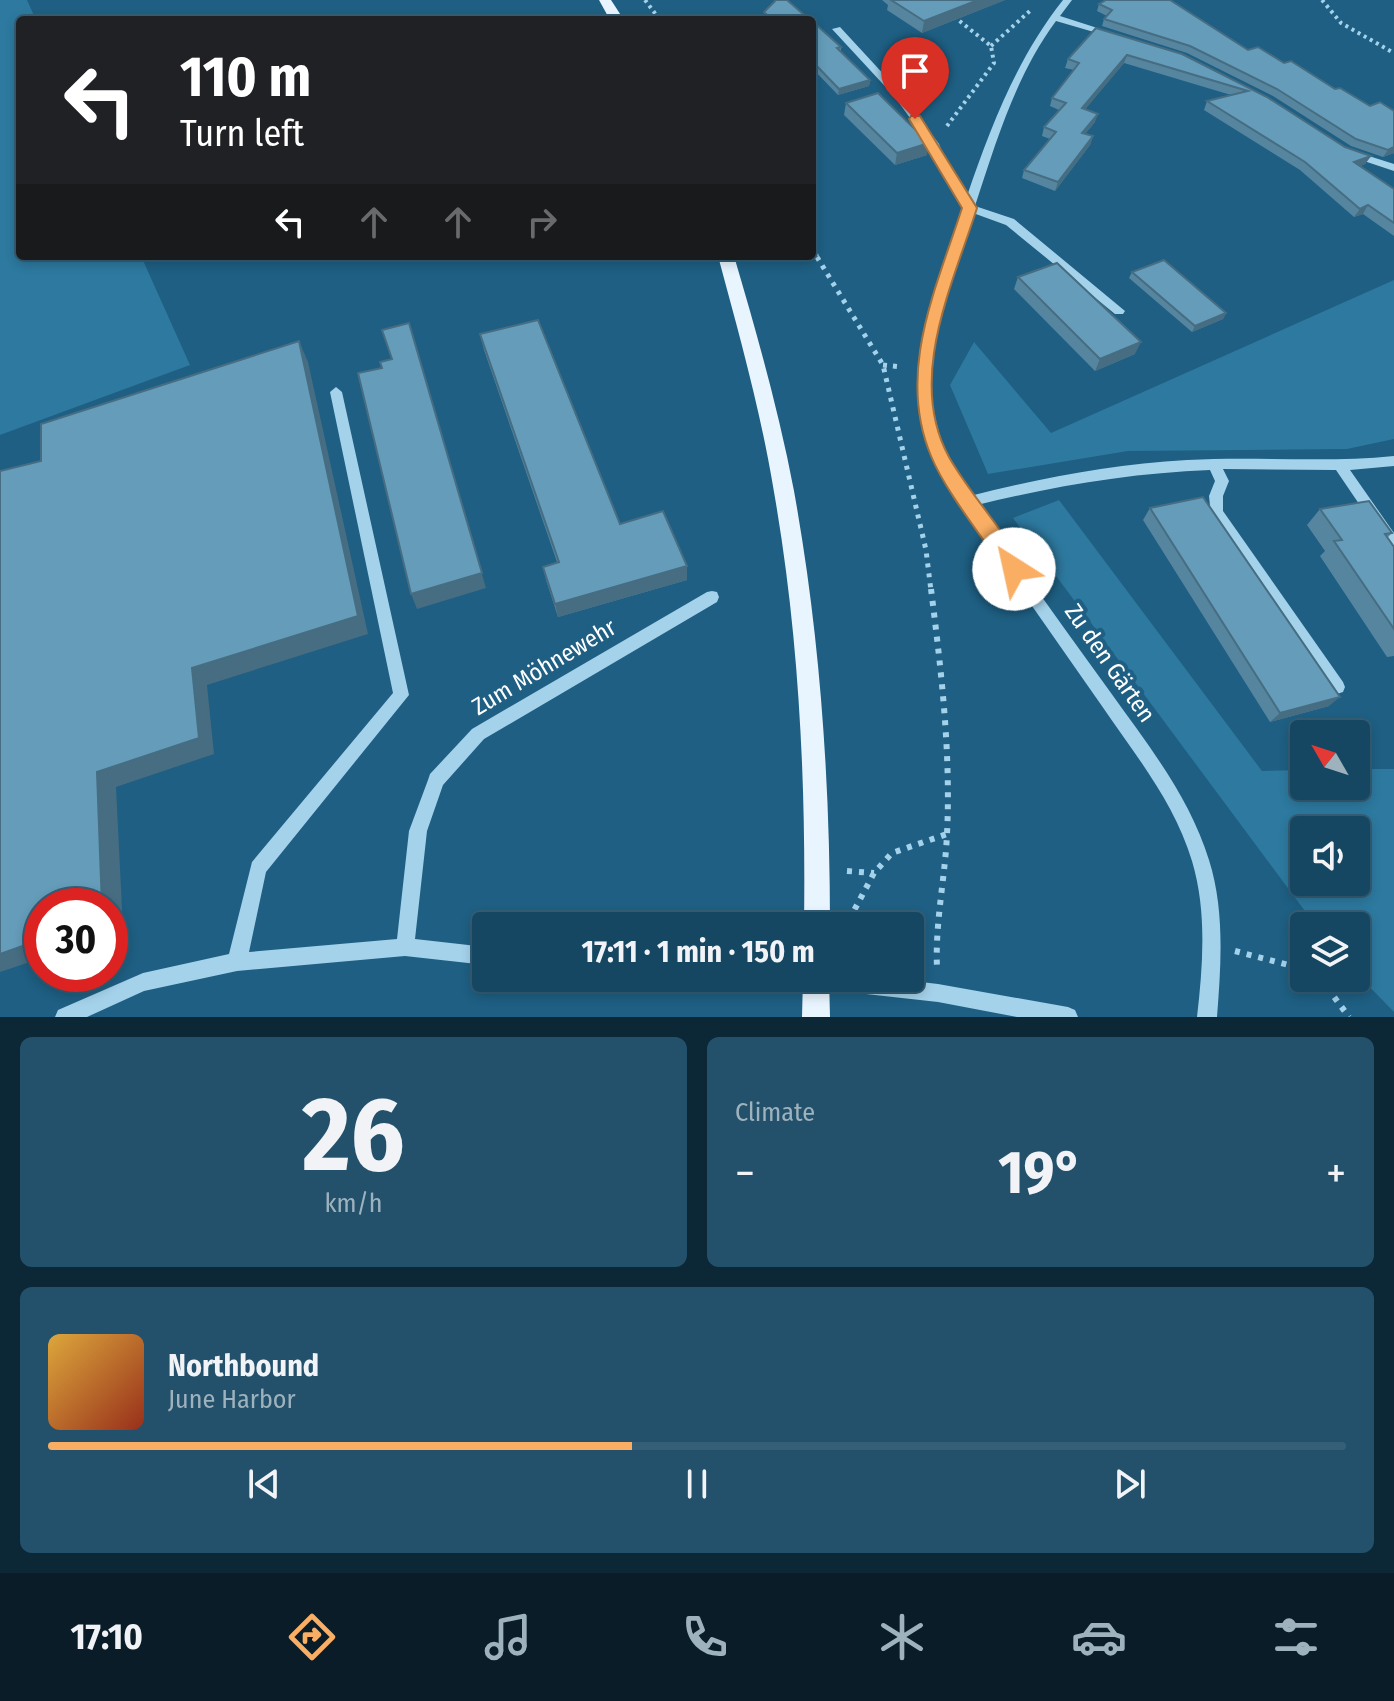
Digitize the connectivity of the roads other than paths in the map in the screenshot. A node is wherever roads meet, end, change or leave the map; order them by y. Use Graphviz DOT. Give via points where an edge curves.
graph roads {
  1 [pos="1068,0"];
  2 [pos="1054,17"];
  3 [pos="837,29"];
  4 [pos="1128,39"];
  5 [pos="1333,143"];
  6 [pos="1394,168"];
  7 [pos="970,208"];
  8 [pos="727,260"];
  9 [pos="1119,311"];
  10 [pos="336,392"];
  11 [pos="1394,461"];
  12 [pos="1214,464"];
  13 [pos="1340,466"];
  14 [pos="967,502"];
  15 [pos="1394,544"];
  16 [pos="712,597"];
  17 [pos="1337,687"];
  18 [pos="817,912"];
  19 [pos="405,947"];
  20 [pos="472,954"];
  21 [pos="237,962"];
  22 [pos="924,991"];
  23 [pos="816,992"];
  24 [pos="65,1017"];
  25 [pos="816,1017"];
  26 [pos="1068,1017"];
  27 [pos="1207,1017"];
  1 -- 2 [label="street, Zu den Gärten"];
  2 -- 4 [label="street"];
  2 -- 7 [label="street, Zu den Gärten" via="1016,84"];
  3 -- 7 [label="street" via="897,94 934,144"];
  5 -- 6 [label="street"];
  7 -- 9 [label="street" via="1010,222"];
  7 -- 14 [label="street, Zu den Gärten" via="929,335 923,371 926,411 940,456"];
  8 -- 18 [label="main road" via="762,388 796,568 811,708"];
  10 -- 21 [label="street" via="401,695 258,868"];
  11 -- 13 [label="street"];
  12 -- 13 [label="street"];
  12 -- 14 [label="street" via="1057,479"];
  12 -- 17 [label="street" via="1222,481 1216,512"];
  13 -- 15 [label="street"];
  14 -- 27 [label="street, Zu den Gärten" via="1178,809 1201,862 1213,945"];
  16 -- 19 [label="street, Zum Möhnewehr" via="478,734 436,780 418,831"];
  19 -- 20 [label="street"];
  19 -- 21 [label="street"];
  21 -- 24 [label="street" via="143,982"];
  22 -- 26 [label="street"];
  23 -- 25 [label="main road"];
}
